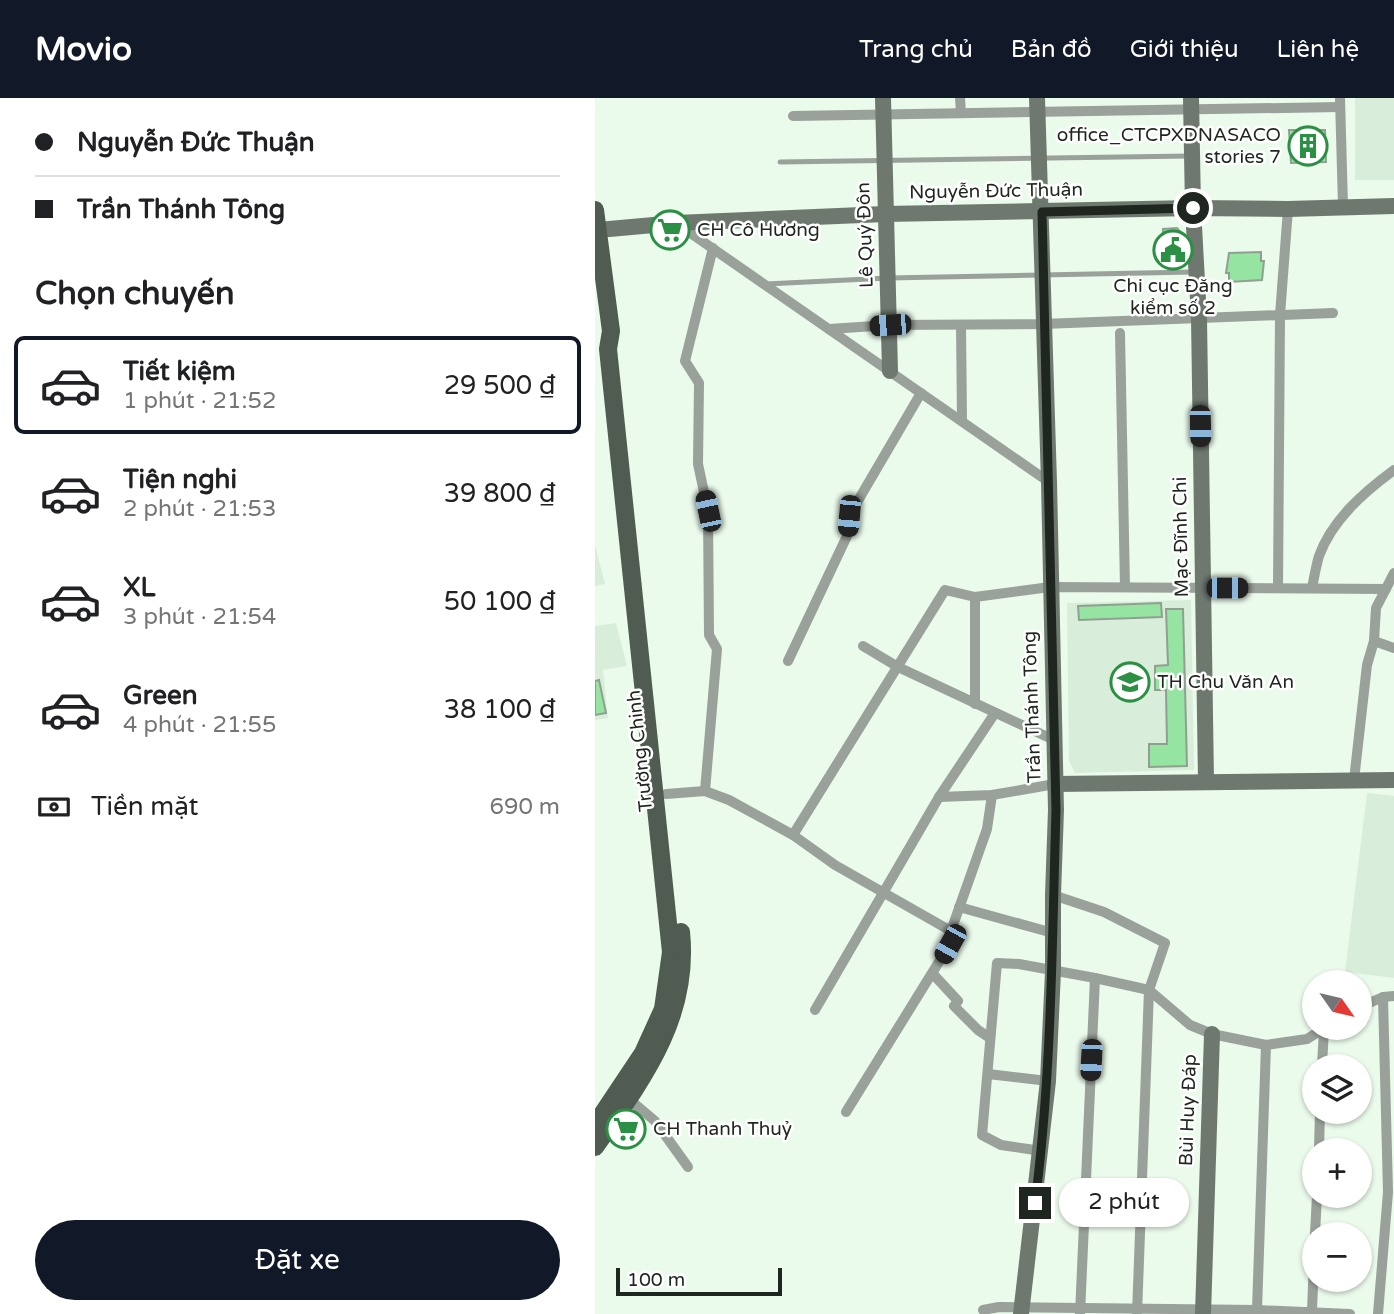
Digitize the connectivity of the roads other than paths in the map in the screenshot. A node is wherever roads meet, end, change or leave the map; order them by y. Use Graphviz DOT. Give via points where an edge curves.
graph roads {
  1 [pos="960,98"];
  2 [pos="1340,102"];
  3 [pos="1261,103"];
  4 [pos="1192,104"];
  5 [pos="1037,105"];
  6 [pos="884,106"];
  7 [pos="961,113"];
  8 [pos="793,116"];
  9 [pos="1193,156"];
  10 [pos="1039,158"];
  11 [pos="884,160"];
  12 [pos="780,162"];
  13 [pos="1394,205"];
  14 [pos="1343,206"];
  15 [pos="1193,208"];
  16 [pos="1288,209"];
  17 [pos="595,210"];
  18 [pos="1042,212"];
  19 [pos="885,214"];
  20 [pos="676,223"];
  21 [pos="598,230"];
  22 [pos="713,248"];
  23 [pos="1196,272"];
  24 [pos="1042,274"];
  25 [pos="888,278"];
  26 [pos="765,284"];
  27 [pos="1333,313"];
  28 [pos="1280,315"];
  29 [pos="1199,318"];
  30 [pos="1043,324"];
  31 [pos="890,325"];
  32 [pos="961,325"];
  33 [pos="829,329"];
  34 [pos="611,331"];
  35 [pos="1120,333"];
  36 [pos="890,372"];
  37 [pos="921,393"];
  38 [pos="962,421"];
  39 [pos="1394,470"];
  40 [pos="1049,482"];
  41 [pos="1394,573"];
  42 [pos="1050,587"];
  43 [pos="1125,587"];
  44 [pos="1202,588"];
  45 [pos="1278,588"];
  46 [pos="1312,588"];
  47 [pos="1386,589"];
  48 [pos="975,597"];
  49 [pos="1374,641"];
  50 [pos="863,646"];
  51 [pos="1394,648"];
  52 [pos="788,661"];
  53 [pos="898,667"];
  54 [pos="975,704"];
  55 [pos="995,713"];
  56 [pos="1054,740"];
  57 [pos="1354,780"];
  58 [pos="1394,780"];
  59 [pos="1206,782"];
  60 [pos="1055,784"];
  61 [pos="705,791"];
  62 [pos="666,794"];
  63 [pos="992,794"];
  64 [pos="939,797"];
  65 [pos="793,835"];
  66 [pos="884,892"];
  67 [pos="1053,895"];
  68 [pos="959,907"];
  69 [pos="951,931"];
  70 [pos="1053,933"];
  71 [pos="1053,971"];
  72 [pos="933,974"];
  73 [pos="1095,978"];
  74 [pos="1149,990"];
  75 [pos="1389,996"];
  76 [pos="1372,1002"];
  77 [pos="815,1010"];
  78 [pos="1212,1034"];
  79 [pos="990,1038"];
  80 [pos="1302,1040"];
  81 [pos="1266,1045"];
  82 [pos="988,1074"];
  83 [pos="1048,1082"];
  84 [pos="629,1099"];
  85 [pos="846,1112"];
  86 [pos="595,1125"];
  87 [pos="595,1147"];
  88 [pos="1042,1151"];
  89 [pos="688,1167"];
  90 [pos="1313,1292"];
  91 [pos="983,1310"];
  92 [pos="1257,1310"];
  93 [pos="1080,1311"];
  94 [pos="1137,1311"];
  95 [pos="1312,1311"];
  96 [pos="1021,1312"];
  97 [pos="1203,1312"];
  98 [pos="1350,1314"];
  99 [pos="1378,1314"];
  1 -- 7 [label="street"];
  2 -- 3 [label="street"];
  2 -- 14 [label="street"];
  3 -- 4 [label="street"];
  4 -- 5 [label="street"];
  4 -- 9 [label="street, Mạc Đĩnh Chi"];
  5 -- 7 [label="street"];
  5 -- 10 [label="street, Trần Thánh Tông"];
  6 -- 7 [label="street"];
  6 -- 8 [label="street"];
  6 -- 11 [label="street, Lê Quý Đôn"];
  9 -- 10 [label="lane"];
  9 -- 15 [label="street, Mạc Đĩnh Chi"];
  10 -- 11 [label="lane"];
  10 -- 18 [label="street, Trần Thánh Tông"];
  11 -- 12 [label="lane"];
  11 -- 19 [label="street, Lê Quý Đôn"];
  13 -- 14 [label="street, Nguyễn Đức Thuận"];
  14 -- 16 [label="street, Nguyễn Đức Thuận"];
  15 -- 16 [label="street, Nguyễn Đức Thuận"];
  15 -- 18 [label="street, Nguyễn Đức Thuận"];
  15 -- 23 [label="street, Mạc Đĩnh Chi"];
  16 -- 28 [label="street"];
  17 -- 21 [label="main road, Trường Chinh"];
  18 -- 19 [label="street, Nguyễn Đức Thuận"];
  18 -- 24 [label="street, Trần Thánh Tông"];
  19 -- 20 [label="street, Nguyễn Đức Thuận"];
  19 -- 25 [label="street, Lê Quý Đôn"];
  20 -- 21 [label="street, Nguyễn Đức Thuận"];
  20 -- 22 [label="street"];
  21 -- 34 [label="main road, Trường Chinh"];
  22 -- 26 [label="street"];
  22 -- 61 [label="street" via="685,361 699,383 698,464 708,511 709,635 717,649"];
  23 -- 24 [label="lane"];
  23 -- 29 [label="street, Mạc Đĩnh Chi"];
  24 -- 25 [label="lane"];
  24 -- 30 [label="street, Trần Thánh Tông"];
  25 -- 26 [label="lane"];
  25 -- 31 [label="street, Lê Quý Đôn"];
  26 -- 33 [label="street"];
  27 -- 28 [label="street"];
  28 -- 29 [label="street"];
  28 -- 45 [label="street"];
  29 -- 30 [label="street"];
  29 -- 44 [label="street, Mạc Đĩnh Chi"];
  30 -- 32 [label="street"];
  30 -- 40 [label="street, Trần Thánh Tông"];
  31 -- 32 [label="street"];
  31 -- 33 [label="street"];
  31 -- 36 [label="street, Lê Quý Đôn"];
  32 -- 38 [label="street"];
  33 -- 36 [label="street"];
  34 -- 62 [label="main road, Trường Chinh" via="617,344"];
  34 -- 86 [label="main road, Trường Chinh" via="608,349 671,952 663,1009 643,1053"];
  35 -- 43 [label="street"];
  36 -- 37 [label="street"];
  37 -- 38 [label="street"];
  37 -- 52 [label="street" via="849,516 847,536"];
  38 -- 40 [label="street"];
  39 -- 46 [label="street" via="1351,506 1319,555"];
  40 -- 42 [label="street, Trần Thánh Tông"];
  41 -- 47 [label="street"];
  42 -- 43 [label="street"];
  42 -- 48 [label="street"];
  42 -- 56 [label="street, Trần Thánh Tông"];
  43 -- 44 [label="street"];
  44 -- 45 [label="street"];
  44 -- 59 [label="street, Mạc Đĩnh Chi"];
  45 -- 46 [label="street"];
  46 -- 47 [label="street"];
  47 -- 49 [label="street" via="1376,608"];
  48 -- 53 [label="street" via="945,590"];
  48 -- 54 [label="street"];
  49 -- 51 [label="street"];
  49 -- 57 [label="street" via="1367,665"];
  50 -- 53 [label="street"];
  53 -- 54 [label="street"];
  53 -- 65 [label="street"];
  54 -- 55 [label="street"];
  55 -- 56 [label="street"];
  55 -- 64 [label="street"];
  56 -- 60 [label="street, Trần Thánh Tông"];
  57 -- 58 [label="street"];
  57 -- 59 [label="street"];
  59 -- 60 [label="street"];
  60 -- 63 [label="street"];
  60 -- 67 [label="street, Trần Thánh Tông"];
  61 -- 62 [label="street"];
  61 -- 65 [label="street"];
  62 -- 84 [label="main road, Trường Chinh" via="684,957 674,1014 652,1064"];
  63 -- 64 [label="street"];
  63 -- 68 [label="street" via="987,829"];
  64 -- 66 [label="street"];
  65 -- 66 [label="street"];
  66 -- 69 [label="street"];
  66 -- 77 [label="street"];
  67 -- 70 [label="street, Trần Thánh Tông"];
  67 -- 74 [label="street" via="1104,912 1165,943"];
  68 -- 69 [label="street"];
  68 -- 70 [label="street"];
  69 -- 72 [label="street" via="950,944"];
  70 -- 71 [label="street, Trần Thánh Tông"];
  71 -- 73 [label="street"];
  71 -- 79 [label="street" via="997,963"];
  71 -- 83 [label="street, Trần Thánh Tông"];
  72 -- 79 [label="street" via="958,1001 954,1006"];
  72 -- 85 [label="street"];
  73 -- 74 [label="street"];
  73 -- 93 [label="street"];
  74 -- 78 [label="street" via="1190,1025"];
  74 -- 94 [label="street"];
  75 -- 76 [label="street"];
  75 -- 99 [label="street" via="1388,1192"];
  78 -- 81 [label="street"];
  78 -- 97 [label="street, Bùi Huy Đáp"];
  79 -- 82 [label="street"];
  80 -- 81 [label="street"];
  81 -- 92 [label="street"];
  82 -- 83 [label="street"];
  82 -- 88 [label="street" via="982,1135 1001,1145"];
  83 -- 88 [label="street, Trần Thánh Tông"];
  84 -- 87 [label="main road, Trường Chinh"];
  84 -- 89 [label="street" via="655,1121"];
  88 -- 96 [label="street, Trần Thánh Tông"];
  90 -- 95 [label="street"];
  91 -- 96 [label="street" via="999,1307"];
  92 -- 95 [label="street"];
  92 -- 97 [label="street"];
  93 -- 94 [label="street"];
  93 -- 96 [label="street"];
  94 -- 97 [label="street"];
  95 -- 98 [label="street"];
}
